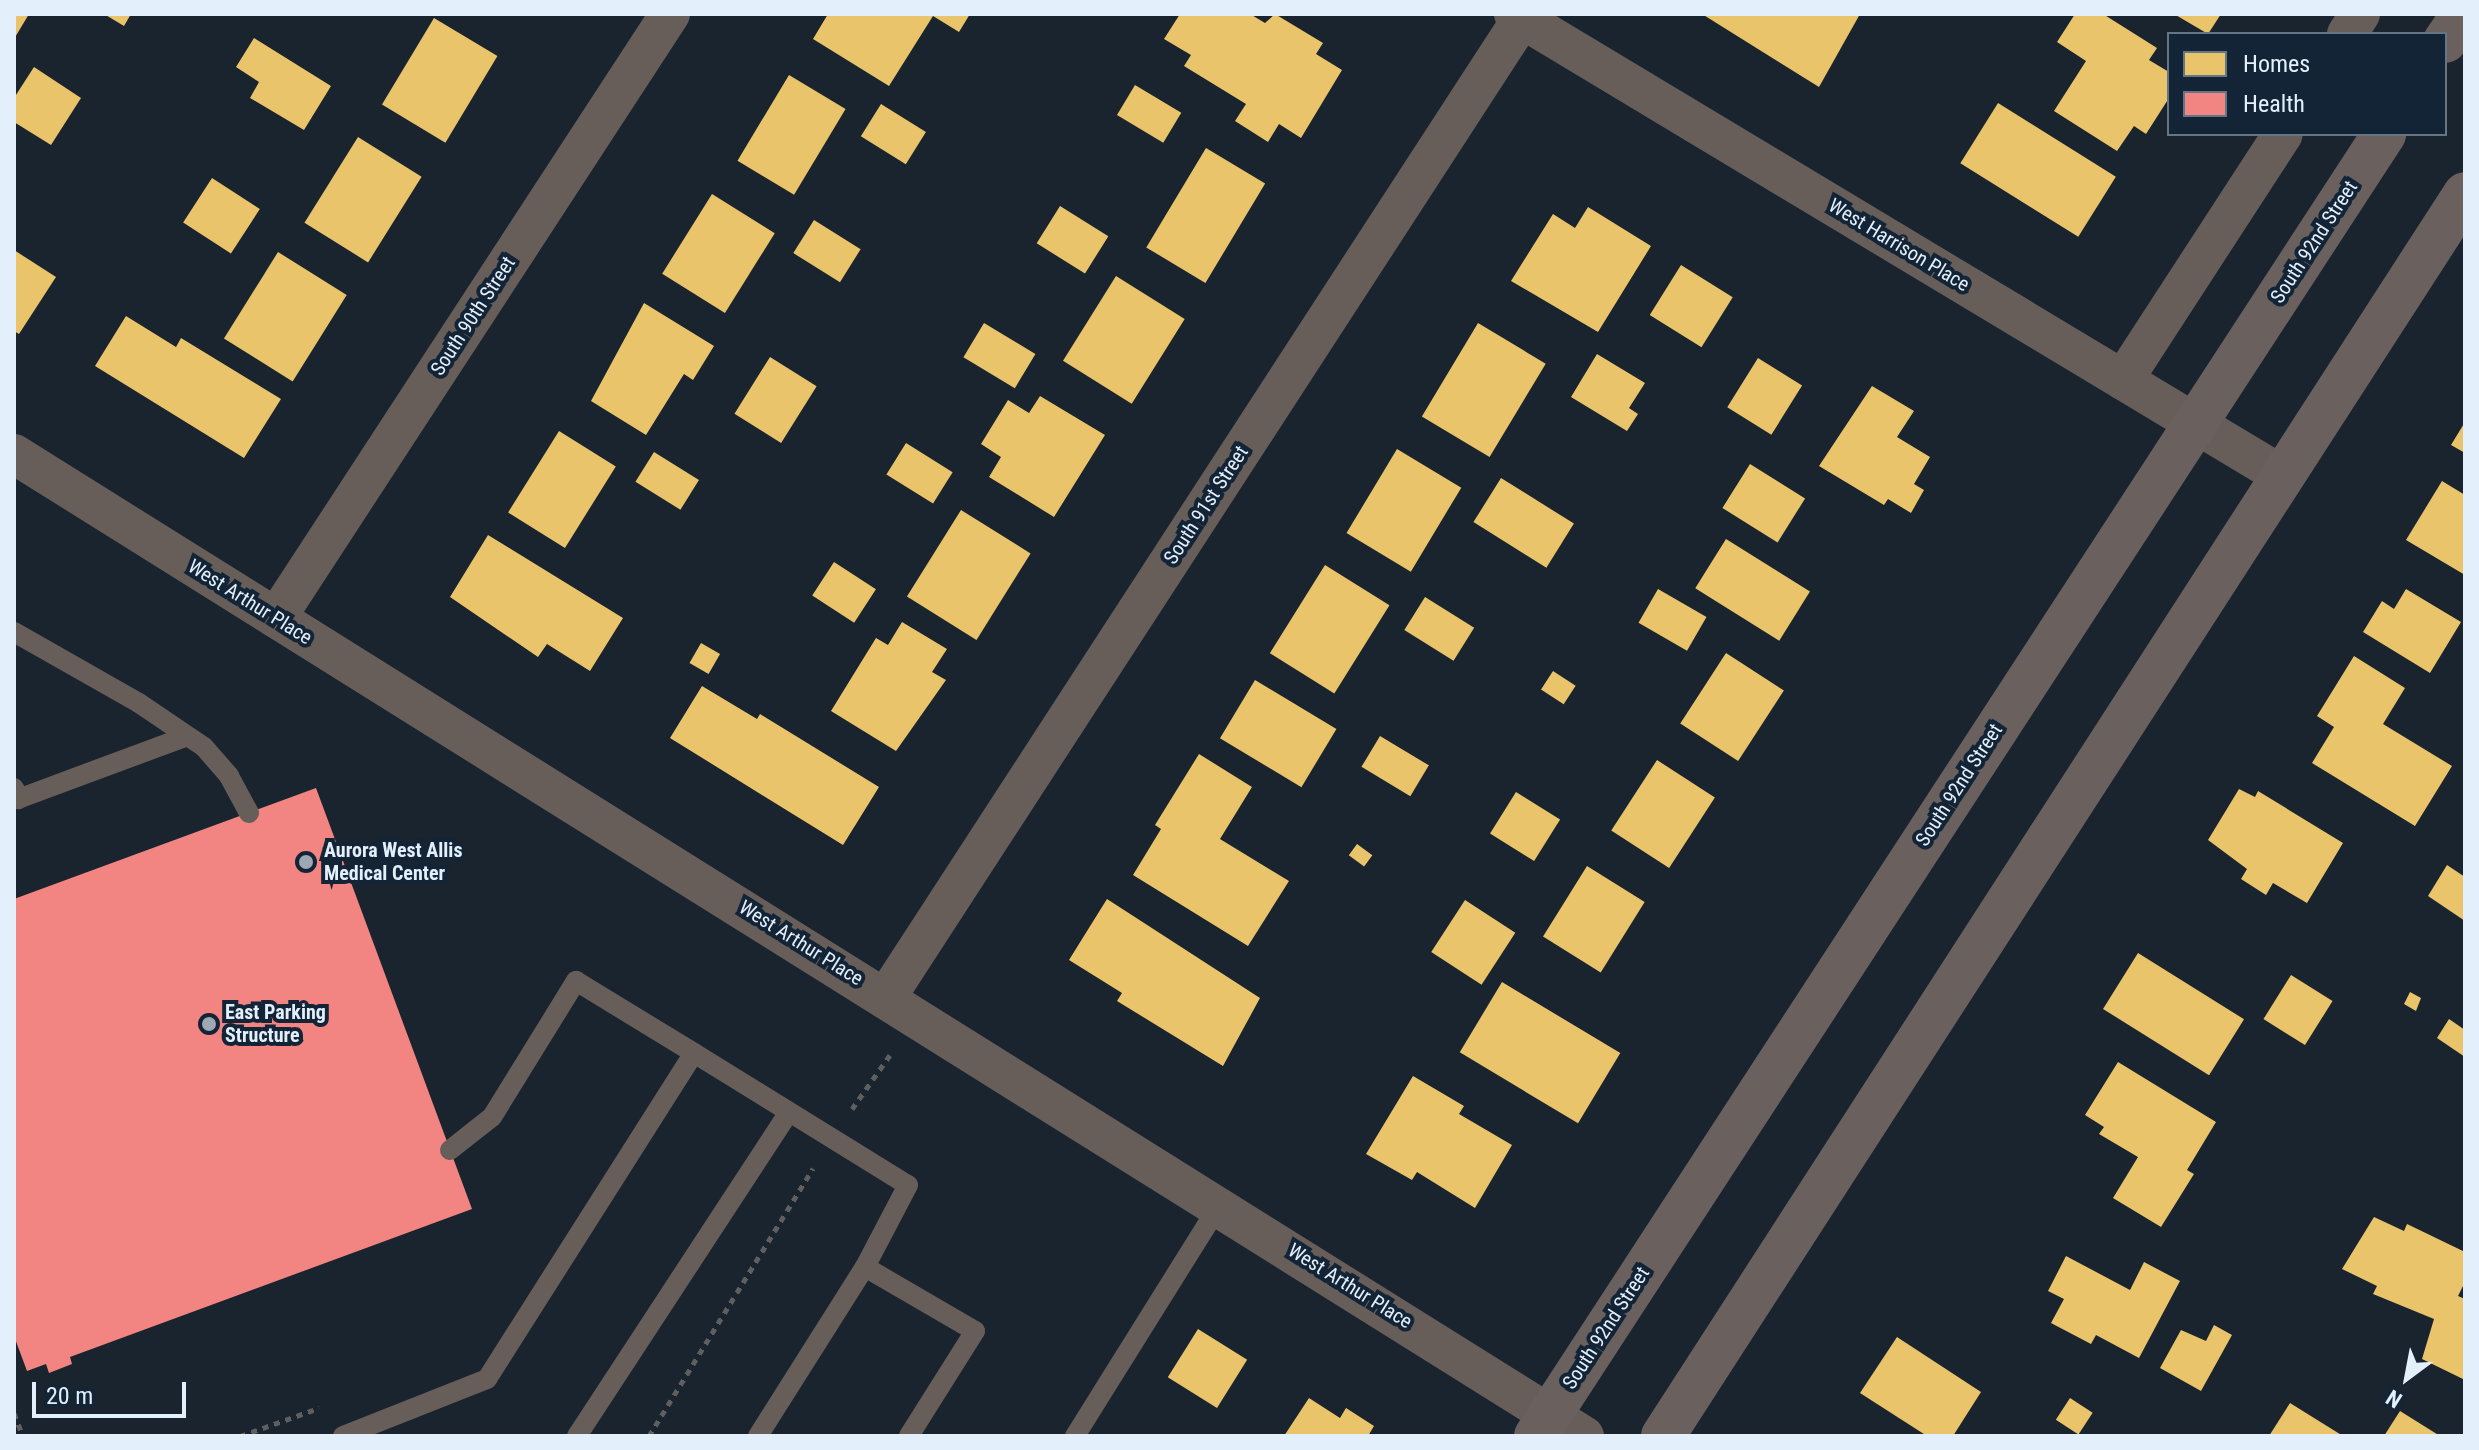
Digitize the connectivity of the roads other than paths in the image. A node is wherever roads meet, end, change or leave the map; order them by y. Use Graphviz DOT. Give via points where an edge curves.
graph roads {
  1 [pos="670,14"];
  2 [pos="2360,14"];
  3 [pos="2463,14"];
  4 [pos="1521,16"];
  5 [pos="2348,32"];
  6 [pos="2447,38"];
  7 [pos="2282,136"];
  8 [pos="2383,136"];
  9 [pos="2465,194"];
  10 [pos="2123,380"];
  11 [pos="2194,425"];
  12 [pos="14,454"];
  13 [pos="2283,476"];
  14 [pos="276,618"];
  15 [pos="14,632"];
  16 [pos="187,736"];
  17 [pos="15,796"];
  18 [pos="249,813"];
  19 [pos="903,1006"];
  20 [pos="694,1053"];
  21 [pos="788,1113"];
  22 [pos="450,1150"];
  23 [pos="1220,1204"];
  24 [pos="865,1267"];
  25 [pos="1557,1428"];
  26 [pos="343,1436"];
  27 [pos="577,1436"];
  28 [pos="758,1436"];
  29 [pos="909,1436"];
  30 [pos="1075,1436"];
  31 [pos="1663,1436"];
  1 -- 14 [label="street, South 90th Street"];
  2 -- 5 [label="street"];
  3 -- 6 [label="street"];
  4 -- 10 [label="street, West Harrison Place"];
  4 -- 19 [label="street, South 91st Street"];
  7 -- 10 [label="street"];
  8 -- 11 [label="street, South 92nd Street"];
  9 -- 13 [label="street"];
  10 -- 11 [label="street, West Harrison Place"];
  11 -- 13 [label="street, West Harrison Place"];
  11 -- 25 [label="street, South 92nd Street"];
  12 -- 14 [label="street, West Arthur Place"];
  13 -- 31 [label="street"];
  14 -- 19 [label="street, West Arthur Place"];
  15 -- 16 [label="lane"];
  16 -- 17 [label="lane"];
  16 -- 18 [label="lane" via="229,776"];
  19 -- 23 [label="street, West Arthur Place"];
  20 -- 21 [label="lane"];
  20 -- 22 [label="lane" via="576,981 492,1117"];
  20 -- 26 [label="lane" via="487,1379"];
  21 -- 24 [label="lane" via="908,1185"];
  21 -- 27 [label="lane"];
  23 -- 25 [label="street, West Arthur Place"];
  23 -- 30 [label="lane"];
  24 -- 28 [label="lane"];
  24 -- 29 [label="lane" via="975,1331"];
}
